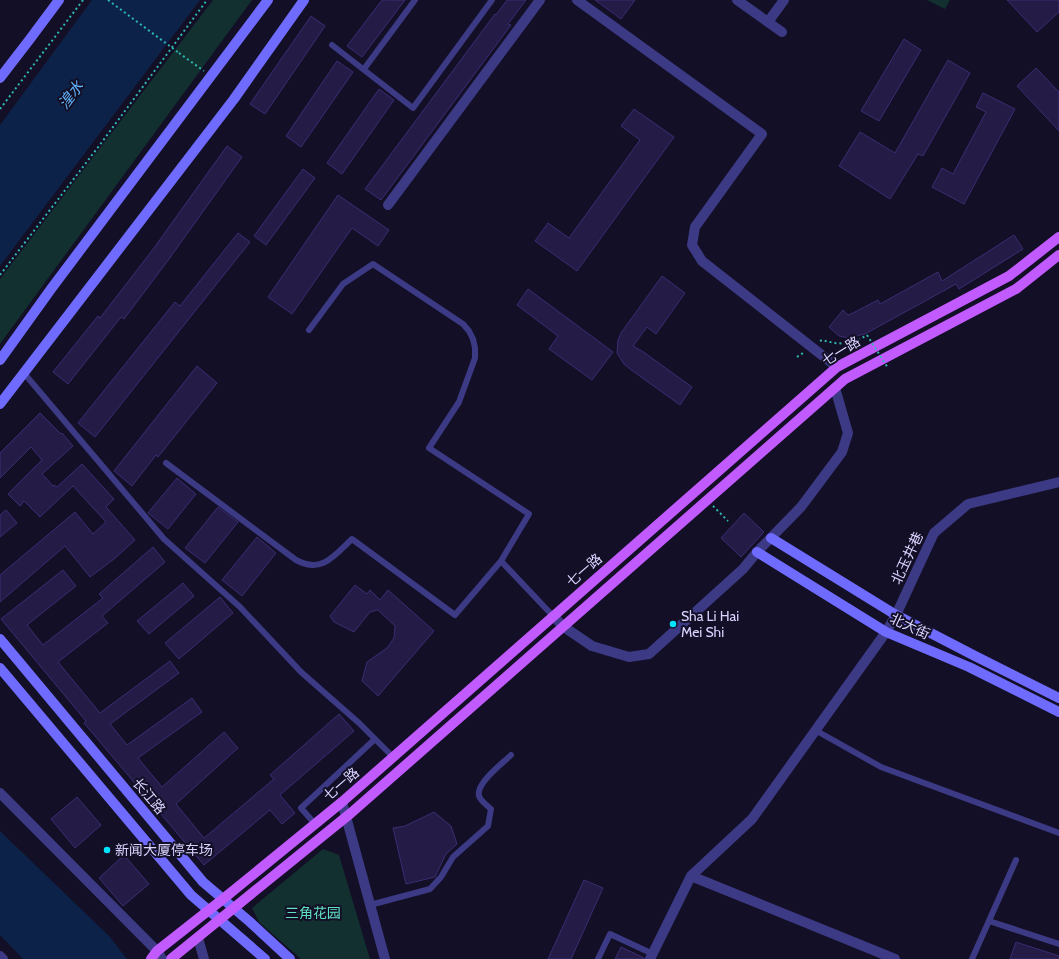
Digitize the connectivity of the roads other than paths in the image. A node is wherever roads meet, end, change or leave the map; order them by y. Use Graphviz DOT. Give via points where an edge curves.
graph roads {
  1 [pos="59,0"];
  2 [pos="268,0"];
  3 [pos="304,0"];
  4 [pos="415,0"];
  5 [pos="492,0"];
  6 [pos="540,0"];
  7 [pos="576,0"];
  8 [pos="737,0"];
  9 [pos="784,0"];
  10 [pos="768,22"];
  11 [pos="782,32"];
  12 [pos="332,45"];
  13 [pos="364,69"];
  14 [pos="0,78"];
  15 [pos="388,205"];
  16 [pos="1059,237"];
  17 [pos="1059,256"];
  18 [pos="309,330"];
  19 [pos="0,360"];
  20 [pos="837,367"];
  21 [pos="23,372"];
  22 [pos="835,388"];
  23 [pos="0,404"];
  24 [pos="166,463"];
  25 [pos="1059,482"];
  26 [pos="771,538"];
  27 [pos="757,552"];
  28 [pos="501,561"];
  29 [pos="896,615"];
  30 [pos="553,616"];
  31 [pos="564,627"];
  32 [pos="886,632"];
  33 [pos="0,639"];
  34 [pos="0,668"];
  35 [pos="1059,698"];
  36 [pos="1059,712"];
  37 [pos="815,730"];
  38 [pos="375,739"];
  39 [pos="511,755"];
  40 [pos="393,757"];
  41 [pos="0,793"];
  42 [pos="342,802"];
  43 [pos="346,817"];
  44 [pos="315,824"];
  45 [pos="1059,833"];
  46 [pos="1016,860"];
  47 [pos="691,876"];
  48 [pos="223,899"];
  49 [pos="370,905"];
  50 [pos="235,909"];
  51 [pos="209,910"];
  52 [pos="221,920"];
  53 [pos="990,921"];
  54 [pos="198,938"];
  55 [pos="1059,944"];
  56 [pos="0,956"];
  57 [pos="157,956"];
  58 [pos="654,957"];
  59 [pos="3,959"];
  60 [pos="171,959"];
  61 [pos="204,959"];
  62 [pos="264,959"];
  63 [pos="290,959"];
  64 [pos="385,959"];
  65 [pos="598,959"];
  66 [pos="896,959"];
  67 [pos="972,959"];
  1 -- 14 [label="main road"];
  2 -- 19 [label="main road"];
  3 -- 21 [label="main road" via="234,99"];
  4 -- 13 [label="lane"];
  5 -- 13 [label="lane" via="413,108"];
  6 -- 15 [label="street"];
  7 -- 20 [label="street" via="762,134 695,227 692,245 702,260"];
  8 -- 10 [label="street"];
  9 -- 10 [label="street"];
  10 -- 11 [label="street"];
  12 -- 13 [label="lane"];
  16 -- 20 [label="main road, 七一路" via="1008,276"];
  17 -- 22 [label="main road, 七一路" via="1016,289 845,379"];
  18 -- 28 [label="lane" via="343,284 373,264 463,324 469,331 474,344 475,358 459,402 429,448 529,514"];
  20 -- 30 [label="main road, 七一路"];
  21 -- 23 [label="main road"];
  21 -- 38 [label="lane" via="164,538 240,607 301,672"];
  22 -- 26 [label="street" via="848,433 842,452 801,508"];
  22 -- 31 [label="main road, 七一路"];
  24 -- 28 [label="lane" via="300,562 314,566 323,564 352,539 455,615"];
  25 -- 29 [label="street, 北玉井巷" via="968,504 934,533"];
  26 -- 27 [label="street"];
  26 -- 29 [label="main road, 北大街"];
  27 -- 31 [label="street" via="743,569 649,654 629,657 592,646"];
  27 -- 32 [label="main road, 北大街"];
  28 -- 30 [label="lane"];
  29 -- 32 [label="street, 北玉井巷"];
  29 -- 35 [label="main road, 北大街"];
  30 -- 31 [label="street"];
  30 -- 40 [label="main road, 七一路"];
  31 -- 43 [label="main road, 七一路"];
  32 -- 36 [label="main road, 北大街" via="969,667"];
  32 -- 37 [label="street, 北玉井巷"];
  33 -- 48 [label="main road, 长江路" via="203,882"];
  34 -- 51 [label="main road" via="186,889"];
  37 -- 45 [label="lane" via="881,767"];
  37 -- 47 [label="street, 北玉井巷" via="752,819"];
  38 -- 40 [label="lane"];
  38 -- 44 [label="lane" via="300,808"];
  39 -- 49 [label="lane" via="481,784 478,793 491,809 488,826 453,856 441,877 430,889"];
  40 -- 42 [label="main road, 七一路"];
  41 -- 57 [label="street"];
  42 -- 43 [label="street"];
  42 -- 44 [label="main road, 七一路"];
  43 -- 49 [label="street"];
  43 -- 50 [label="main road, 七一路"];
  44 -- 48 [label="main road, 七一路"];
  46 -- 53 [label="lane"];
  47 -- 58 [label="street"];
  47 -- 66 [label="street"];
  48 -- 50 [label="main road, 长江路"];
  48 -- 51 [label="main road, 七一路"];
  49 -- 64 [label="street"];
  50 -- 52 [label="main road, 七一路"];
  50 -- 63 [label="main road, 长江路"];
  51 -- 52 [label="main road"];
  51 -- 57 [label="main road, 七一路"];
  52 -- 54 [label="main road, 七一路"];
  52 -- 62 [label="main road"];
  53 -- 55 [label="lane"];
  53 -- 67 [label="lane"];
  54 -- 60 [label="main road, 七一路"];
  54 -- 61 [label="street"];
  56 -- 59 [label="street"];
  58 -- 65 [label="lane" via="610,934"];
}
